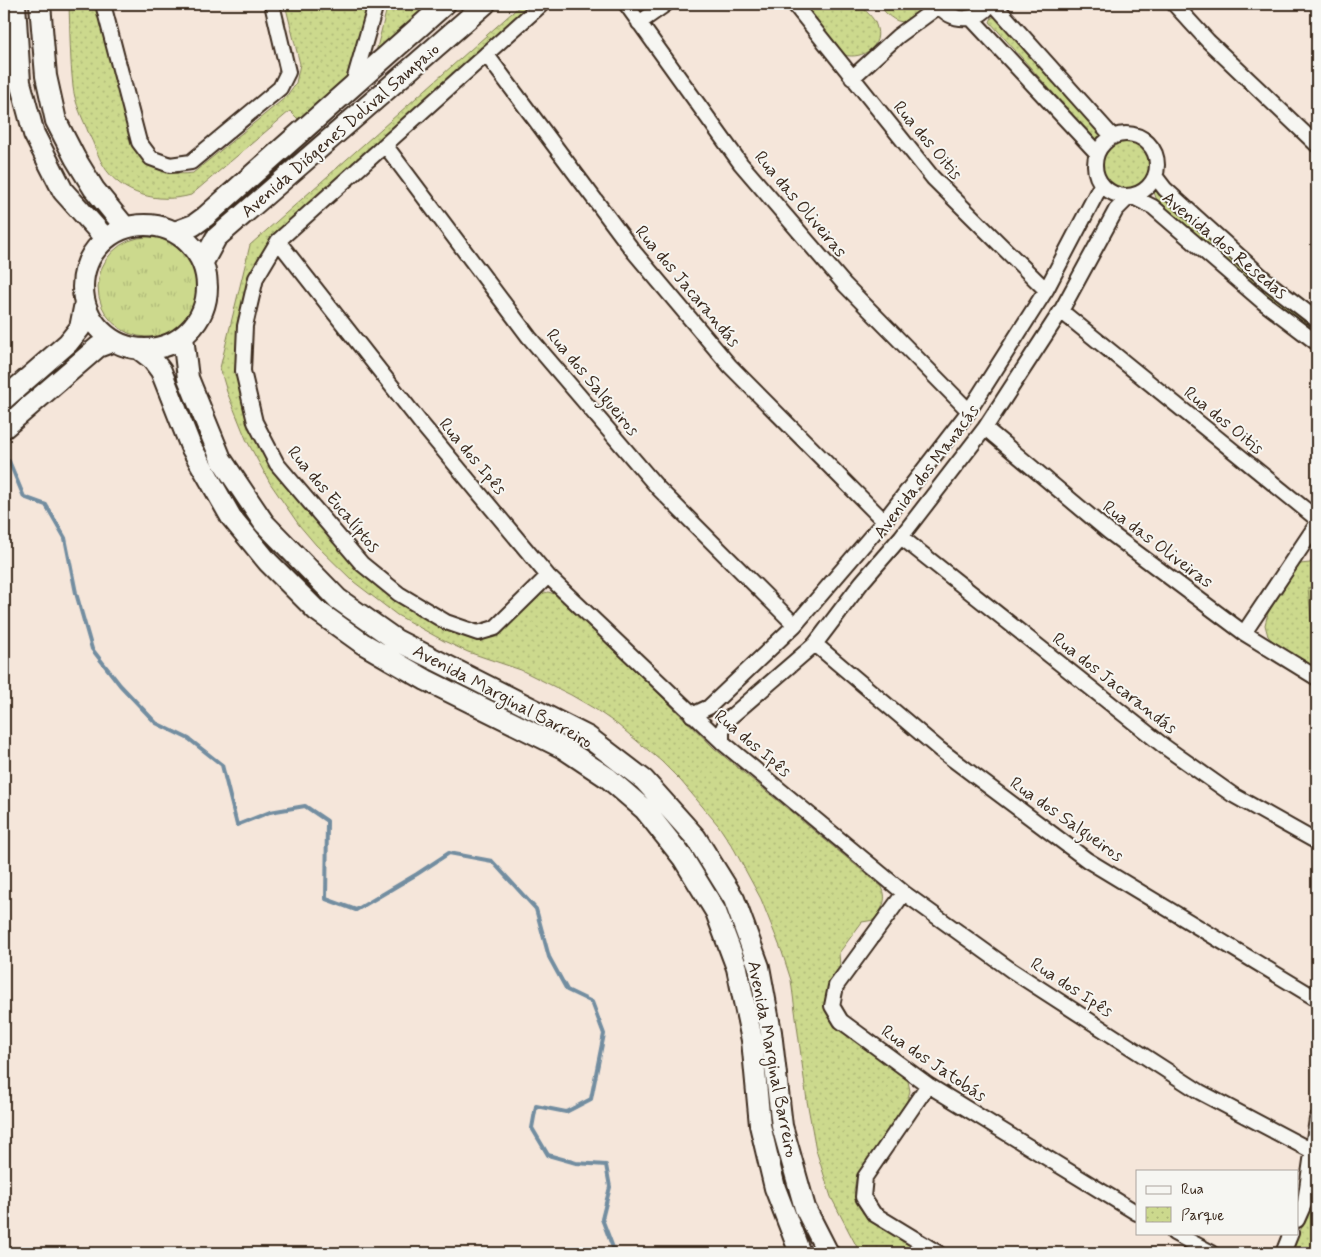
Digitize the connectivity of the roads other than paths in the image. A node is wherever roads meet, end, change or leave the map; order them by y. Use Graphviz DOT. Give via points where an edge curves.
graph roads {
  1 [pos="15,4"];
  2 [pos="40,4"];
  3 [pos="103,4"];
  4 [pos="272,4"];
  5 [pos="376,4"];
  6 [pos="445,4"];
  7 [pos="485,4"];
  8 [pos="542,4"];
  9 [pos="626,4"];
  10 [pos="666,4"];
  11 [pos="794,4"];
  12 [pos="993,4"];
  13 [pos="1174,4"];
  14 [pos="938,5"];
  15 [pos="971,18"];
  16 [pos="639,23"];
  17 [pos="486,54"];
  18 [pos="852,78"];
  19 [pos="353,84"];
  20 [pos="1113,137"];
  21 [pos="385,145"];
  22 [pos="1317,145"];
  23 [pos="1097,153"];
  24 [pos="1155,176"];
  25 [pos="1102,185"];
  26 [pos="1130,196"];
  27 [pos="125,227"];
  28 [pos="175,232"];
  29 [pos="105,238"];
  30 [pos="278,241"];
  31 [pos="203,262"];
  32 [pos="1046,290"];
  33 [pos="85,303"];
  34 [pos="1061,312"];
  35 [pos="1317,320"];
  36 [pos="183,337"];
  37 [pos="114,341"];
  38 [pos="1317,343"];
  39 [pos="1009,348"];
  40 [pos="139,349"];
  41 [pos="1028,362"];
  42 [pos="4,399"];
  43 [pos="969,411"];
  44 [pos="4,428"];
  45 [pos="985,428"];
  46 [pos="926,465"];
  47 [pos="944,481"];
  48 [pos="1317,519"];
  49 [pos="884,521"];
  50 [pos="1317,524"];
  51 [pos="901,538"];
  52 [pos="843,569"];
  53 [pos="548,576"];
  54 [pos="862,582"];
  55 [pos="795,624"];
  56 [pos="1244,633"];
  57 [pos="815,644"];
  58 [pos="1317,678"];
  59 [pos="692,715"];
  60 [pos="722,742"];
  61 [pos="1317,842"];
  62 [pos="904,893"];
  63 [pos="1317,999"];
  64 [pos="928,1085"];
  65 [pos="1317,1119"];
  66 [pos="1312,1150"];
  67 [pos="1136,1212"];
  68 [pos="1298,1218"];
  69 [pos="1176,1234"];
  70 [pos="1291,1234"];
  71 [pos="800,1253"];
  72 [pos="828,1253"];
  73 [pos="938,1253"];
  74 [pos="1212,1253"];
  75 [pos="1283,1253"];
  1 -- 29 [label="street" via="20,82 34,134 63,192"];
  2 -- 27 [label="street" via="46,76 56,120 94,189"];
  3 -- 4 [label="street" via="138,142 151,158 170,165 191,162 280,88 288,72"];
  5 -- 19 [label="street, Avenida Diógenes Dolival Sampaio"];
  6 -- 19 [label="street, Avenida Diógenes Dolival Sampaio"];
  7 -- 31 [label="street, Avenida Diógenes Dolival Sampaio" via="216,238"];
  8 -- 17 [label="street, Rua dos Eucalíptos"];
  9 -- 16 [label="street, Rua das Oliveiras"];
  10 -- 16 [label="street"];
  11 -- 18 [label="street, Rua dos Oitis"];
  12 -- 15 [label="street"];
  12 -- 20 [label="street"];
  13 -- 22 [label="street"];
  14 -- 15 [label="street" via="954,17"];
  14 -- 18 [label="street"];
  15 -- 23 [label="street"];
  16 -- 43 [label="street, Rua das Oliveiras" via="747,171 845,285"];
  17 -- 21 [label="street, Rua dos Eucalíptos"];
  17 -- 49 [label="street, Rua dos Jacarandás" via="634,252 730,366"];
  18 -- 32 [label="street, Rua dos Oitis" via="933,178"];
  19 -- 28 [label="street, Avenida Diógenes Dolival Sampaio" via="205,218"];
  20 -- 23 [label="street"];
  20 -- 24 [label="street" via="1133,135 1143,140 1155,156"];
  21 -- 30 [label="street, Rua dos Eucalíptos"];
  21 -- 55 [label="street, Rua dos Salgueiros" via="529,337 632,458"];
  23 -- 25 [label="street" via="1095,170"];
  24 -- 26 [label="street" via="1145,190"];
  24 -- 35 [label="street, Avenida dos Resedas" via="1165,189 1269,283"];
  25 -- 26 [label="street" via="1120,196"];
  25 -- 32 [label="street, Avenida dos Manacás"];
  26 -- 34 [label="street, Avenida dos Manacás" via="1116,210"];
  26 -- 38 [label="street, Avenida dos Resedas" via="1153,207 1262,302"];
  27 -- 28 [label="street" via="142,224"];
  27 -- 29 [label="street"];
  28 -- 31 [label="street" via="191,245"];
  29 -- 33 [label="street" via="85,268 82,285"];
  30 -- 53 [label="street, Rua dos Ipês" via="420,422"];
  30 -- 53 [label="street, Rua dos Eucalíptos" via="256,278 245,326 243,371 255,422 278,464 362,564 399,594 446,622 478,633 495,628"];
  31 -- 36 [label="street" via="207,298 201,315"];
  32 -- 39 [label="street, Avenida dos Manacás"];
  33 -- 37 [label="street" via="91,318"];
  33 -- 42 [label="street" via="80,328 68,343"];
  34 -- 41 [label="street, Avenida dos Manacás"];
  34 -- 48 [label="street, Rua dos Oitis"];
  36 -- 40 [label="street" via="158,348"];
  36 -- 72 [label="street, Avenida Marginal Barreiro" via="188,378 221,459 264,523 338,599 396,640 588,737 644,780 696,838 734,899 759,967 771,1032 782,1126 804,1208"];
  37 -- 40 [label="street"];
  37 -- 44 [label="street" via="98,347"];
  39 -- 41 [label="street" via="1015,360"];
  39 -- 43 [label="street, Avenida dos Manacás"];
  40 -- 71 [label="street, Avenida Marginal Barreiro" via="161,371 191,448 231,517 268,562 316,610 362,643 426,680 563,748 600,773 645,810 683,858 716,912 737,968 752,1040 760,1125 774,1188"];
  41 -- 45 [label="street, Avenida dos Manacás"];
  43 -- 46 [label="street, Avenida dos Manacás"];
  45 -- 47 [label="street, Avenida dos Manacás"];
  45 -- 56 [label="street, Rua das Oliveiras" via="1109,532"];
  46 -- 47 [label="street" via="937,470"];
  46 -- 49 [label="street, Avenida dos Manacás"];
  47 -- 51 [label="street, Avenida dos Manacás"];
  49 -- 52 [label="street, Avenida dos Manacás"];
  50 -- 56 [label="street"];
  51 -- 54 [label="street, Avenida dos Manacás"];
  51 -- 61 [label="street, Rua dos Jacarandás" via="1165,747 1233,795"];
  52 -- 54 [label="street" via="850,578"];
  52 -- 55 [label="street, Avenida dos Manacás"];
  53 -- 59 [label="street, Rua dos Ipês"];
  54 -- 57 [label="street, Avenida dos Manacás"];
  55 -- 59 [label="street, Avenida dos Manacás" via="709,707"];
  56 -- 58 [label="street, Rua das Oliveiras"];
  57 -- 60 [label="street, Avenida dos Manacás" via="727,720"];
  57 -- 63 [label="street, Rua dos Salgueiros" via="939,749 1087,860"];
  59 -- 60 [label="street, Rua dos Ipês"];
  60 -- 62 [label="street, Rua dos Ipês"];
  62 -- 64 [label="street, Rua dos Jatobás" via="836,986 832,1006 841,1021"];
  62 -- 66 [label="street, Rua dos Ipês" via="1011,970 1200,1092"];
  64 -- 67 [label="street, Rua dos Jatobás"];
  64 -- 73 [label="street" via="865,1177 863,1197 874,1214"];
  65 -- 66 [label="street"];
  66 -- 68 [label="street" via="1305,1202"];
  69 -- 74 [label="street"];
  70 -- 75 [label="street"];
}
